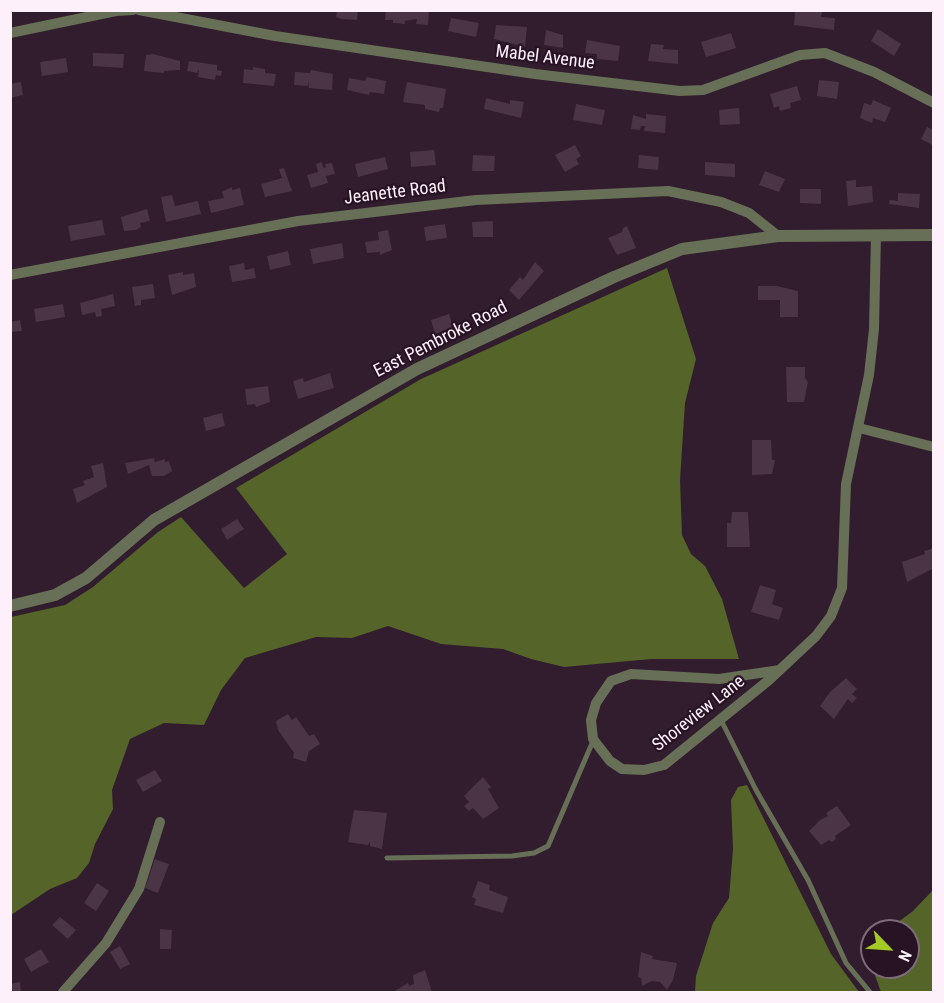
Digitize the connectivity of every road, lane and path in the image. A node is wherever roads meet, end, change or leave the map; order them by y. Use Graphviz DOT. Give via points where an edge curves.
graph roads {
  1 [pos="133,10"];
  2 [pos="139,10"];
  3 [pos="10,33"];
  4 [pos="933,103"];
  5 [pos="876,235"];
  6 [pos="933,235"];
  7 [pos="778,236"];
  8 [pos="10,274"];
  9 [pos="859,428"];
  10 [pos="933,447"];
  11 [pos="10,606"];
  12 [pos="780,670"];
  13 [pos="720,719"];
  14 [pos="593,740"];
  15 [pos="160,822"];
  16 [pos="387,858"];
  17 [pos="63,993"];
  18 [pos="870,993"];
  1 -- 3 [label="street"];
  2 -- 4 [label="street, Mabel Avenue" via="299,40 680,91 703,90 800,55 825,53 874,72"];
  5 -- 6 [label="street, East Pembroke Road"];
  5 -- 7 [label="street, East Pembroke Road"];
  5 -- 9 [label="street, Shoreview Lane" via="874,329"];
  7 -- 8 [label="street, Jeanette Road" via="749,213 721,202 668,191 476,200 298,221"];
  7 -- 11 [label="street, East Pembroke Road" via="682,249 417,369 154,520 87,578 55,595"];
  9 -- 10 [label="street"];
  9 -- 12 [label="street, Shoreview Lane" via="846,484 840,597 816,636"];
  12 -- 13 [label="street, Shoreview Lane"];
  12 -- 14 [label="street, Shoreview Lane" via="719,679 639,674 611,681 596,703 591,720"];
  13 -- 14 [label="street, Shoreview Lane" via="664,765 644,770 622,769"];
  13 -- 18 [label="lane" via="808,880 846,963"];
  14 -- 16 [label="lane" via="548,846 534,854 512,856"];
  15 -- 17 [label="street" via="139,889 106,943"];
}
